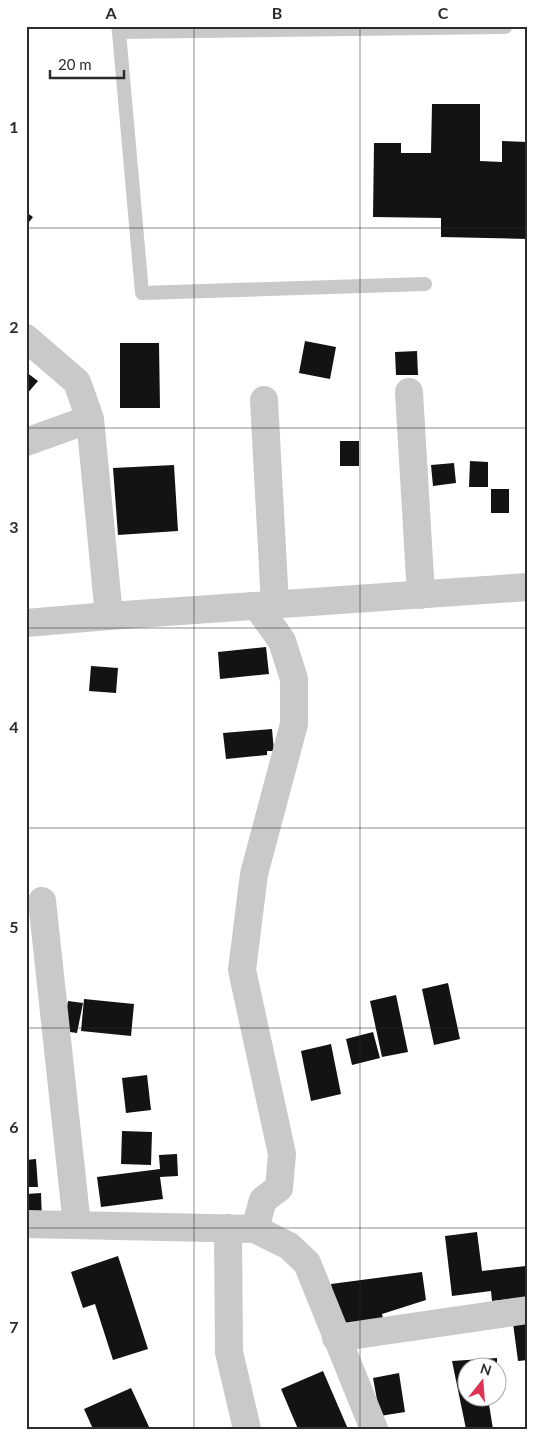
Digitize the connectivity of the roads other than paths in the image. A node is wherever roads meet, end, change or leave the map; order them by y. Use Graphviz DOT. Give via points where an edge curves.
graph roads {
  1 [pos="505,27"];
  2 [pos="118,29"];
  3 [pos="426,284"];
  4 [pos="26,338"];
  5 [pos="409,392"];
  6 [pos="264,400"];
  7 [pos="90,419"];
  8 [pos="26,442"];
  9 [pos="528,587"];
  10 [pos="421,595"];
  11 [pos="266,605"];
  12 [pos="109,616"];
  13 [pos="26,623"];
  14 [pos="42,900"];
  15 [pos="26,1224"];
  16 [pos="77,1225"];
  17 [pos="228,1228"];
  18 [pos="255,1229"];
  19 [pos="528,1310"];
  20 [pos="336,1338"];
  21 [pos="247,1429"];
  22 [pos="374,1429"];
  1 -- 2 [label="lane"];
  2 -- 3 [label="lane" via="142,292"];
  4 -- 7 [label="street" via="78,382"];
  5 -- 10 [label="street"];
  6 -- 11 [label="street"];
  7 -- 8 [label="street"];
  7 -- 12 [label="street"];
  9 -- 10 [label="street"];
  10 -- 11 [label="street"];
  11 -- 12 [label="street"];
  11 -- 18 [label="street" via="294,679 294,724 254,874 242,970 282,1154 279,1188 263,1200"];
  12 -- 13 [label="street"];
  14 -- 16 [label="street"];
  15 -- 16 [label="street"];
  16 -- 17 [label="street"];
  17 -- 18 [label="street"];
  17 -- 21 [label="street" via="229,1352"];
  18 -- 20 [label="street" via="289,1246 307,1263"];
  19 -- 20 [label="street"];
  20 -- 22 [label="street"];
}
